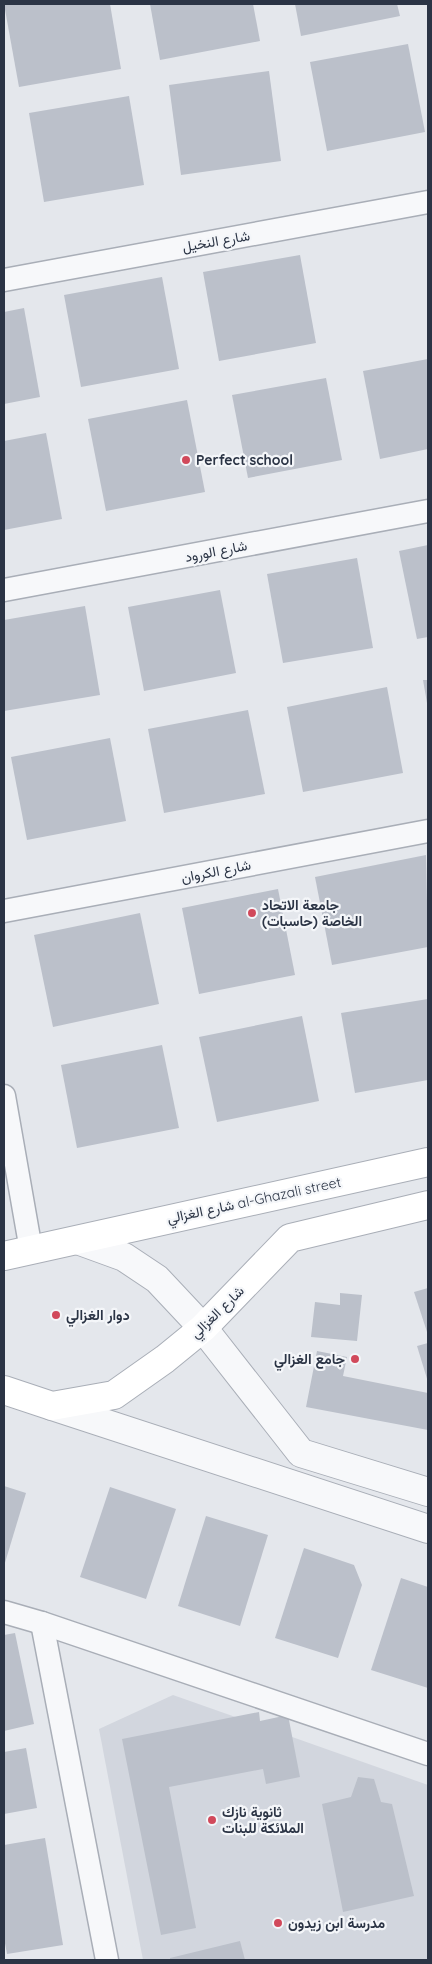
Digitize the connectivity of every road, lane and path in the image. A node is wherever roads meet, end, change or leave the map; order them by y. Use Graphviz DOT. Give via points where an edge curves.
graph roads {
  1 [pos="428,202"];
  2 [pos="4,280"];
  3 [pos="428,511"];
  4 [pos="4,590"];
  5 [pos="428,831"];
  6 [pos="4,911"];
  7 [pos="4,1096"];
  8 [pos="428,1162"];
  9 [pos="428,1206"];
  10 [pos="80,1241"];
  11 [pos="31,1250"];
  12 [pos="4,1256"];
  13 [pos="203,1328"];
  14 [pos="4,1390"];
  15 [pos="52,1406"];
  16 [pos="428,1492"];
  17 [pos="428,1529"];
  18 [pos="4,1612"];
  19 [pos="42,1623"];
  20 [pos="428,1754"];
  21 [pos="107,1960"];
  1 -- 2 [label="street, شارع النخيل"];
  3 -- 4 [label="street, شارع الورود"];
  5 -- 6 [label="street, شارع الكروان"];
  7 -- 11 [label="street"];
  8 -- 10 [label="main road, شارع الغزالي al-Ghazali street" via="191,1213"];
  9 -- 13 [label="main road, شارع الغزالي" via="290,1238"];
  10 -- 11 [label="main road"];
  10 -- 13 [label="street" via="124,1257 157,1279"];
  11 -- 12 [label="main road"];
  13 -- 15 [label="main road, شارع الغزالي" via="114,1395"];
  13 -- 16 [label="street" via="300,1453"];
  14 -- 15 [label="main road, شارع الغزالي"];
  15 -- 17 [label="street"];
  18 -- 19 [label="street"];
  19 -- 20 [label="street"];
  19 -- 21 [label="street"];
}
